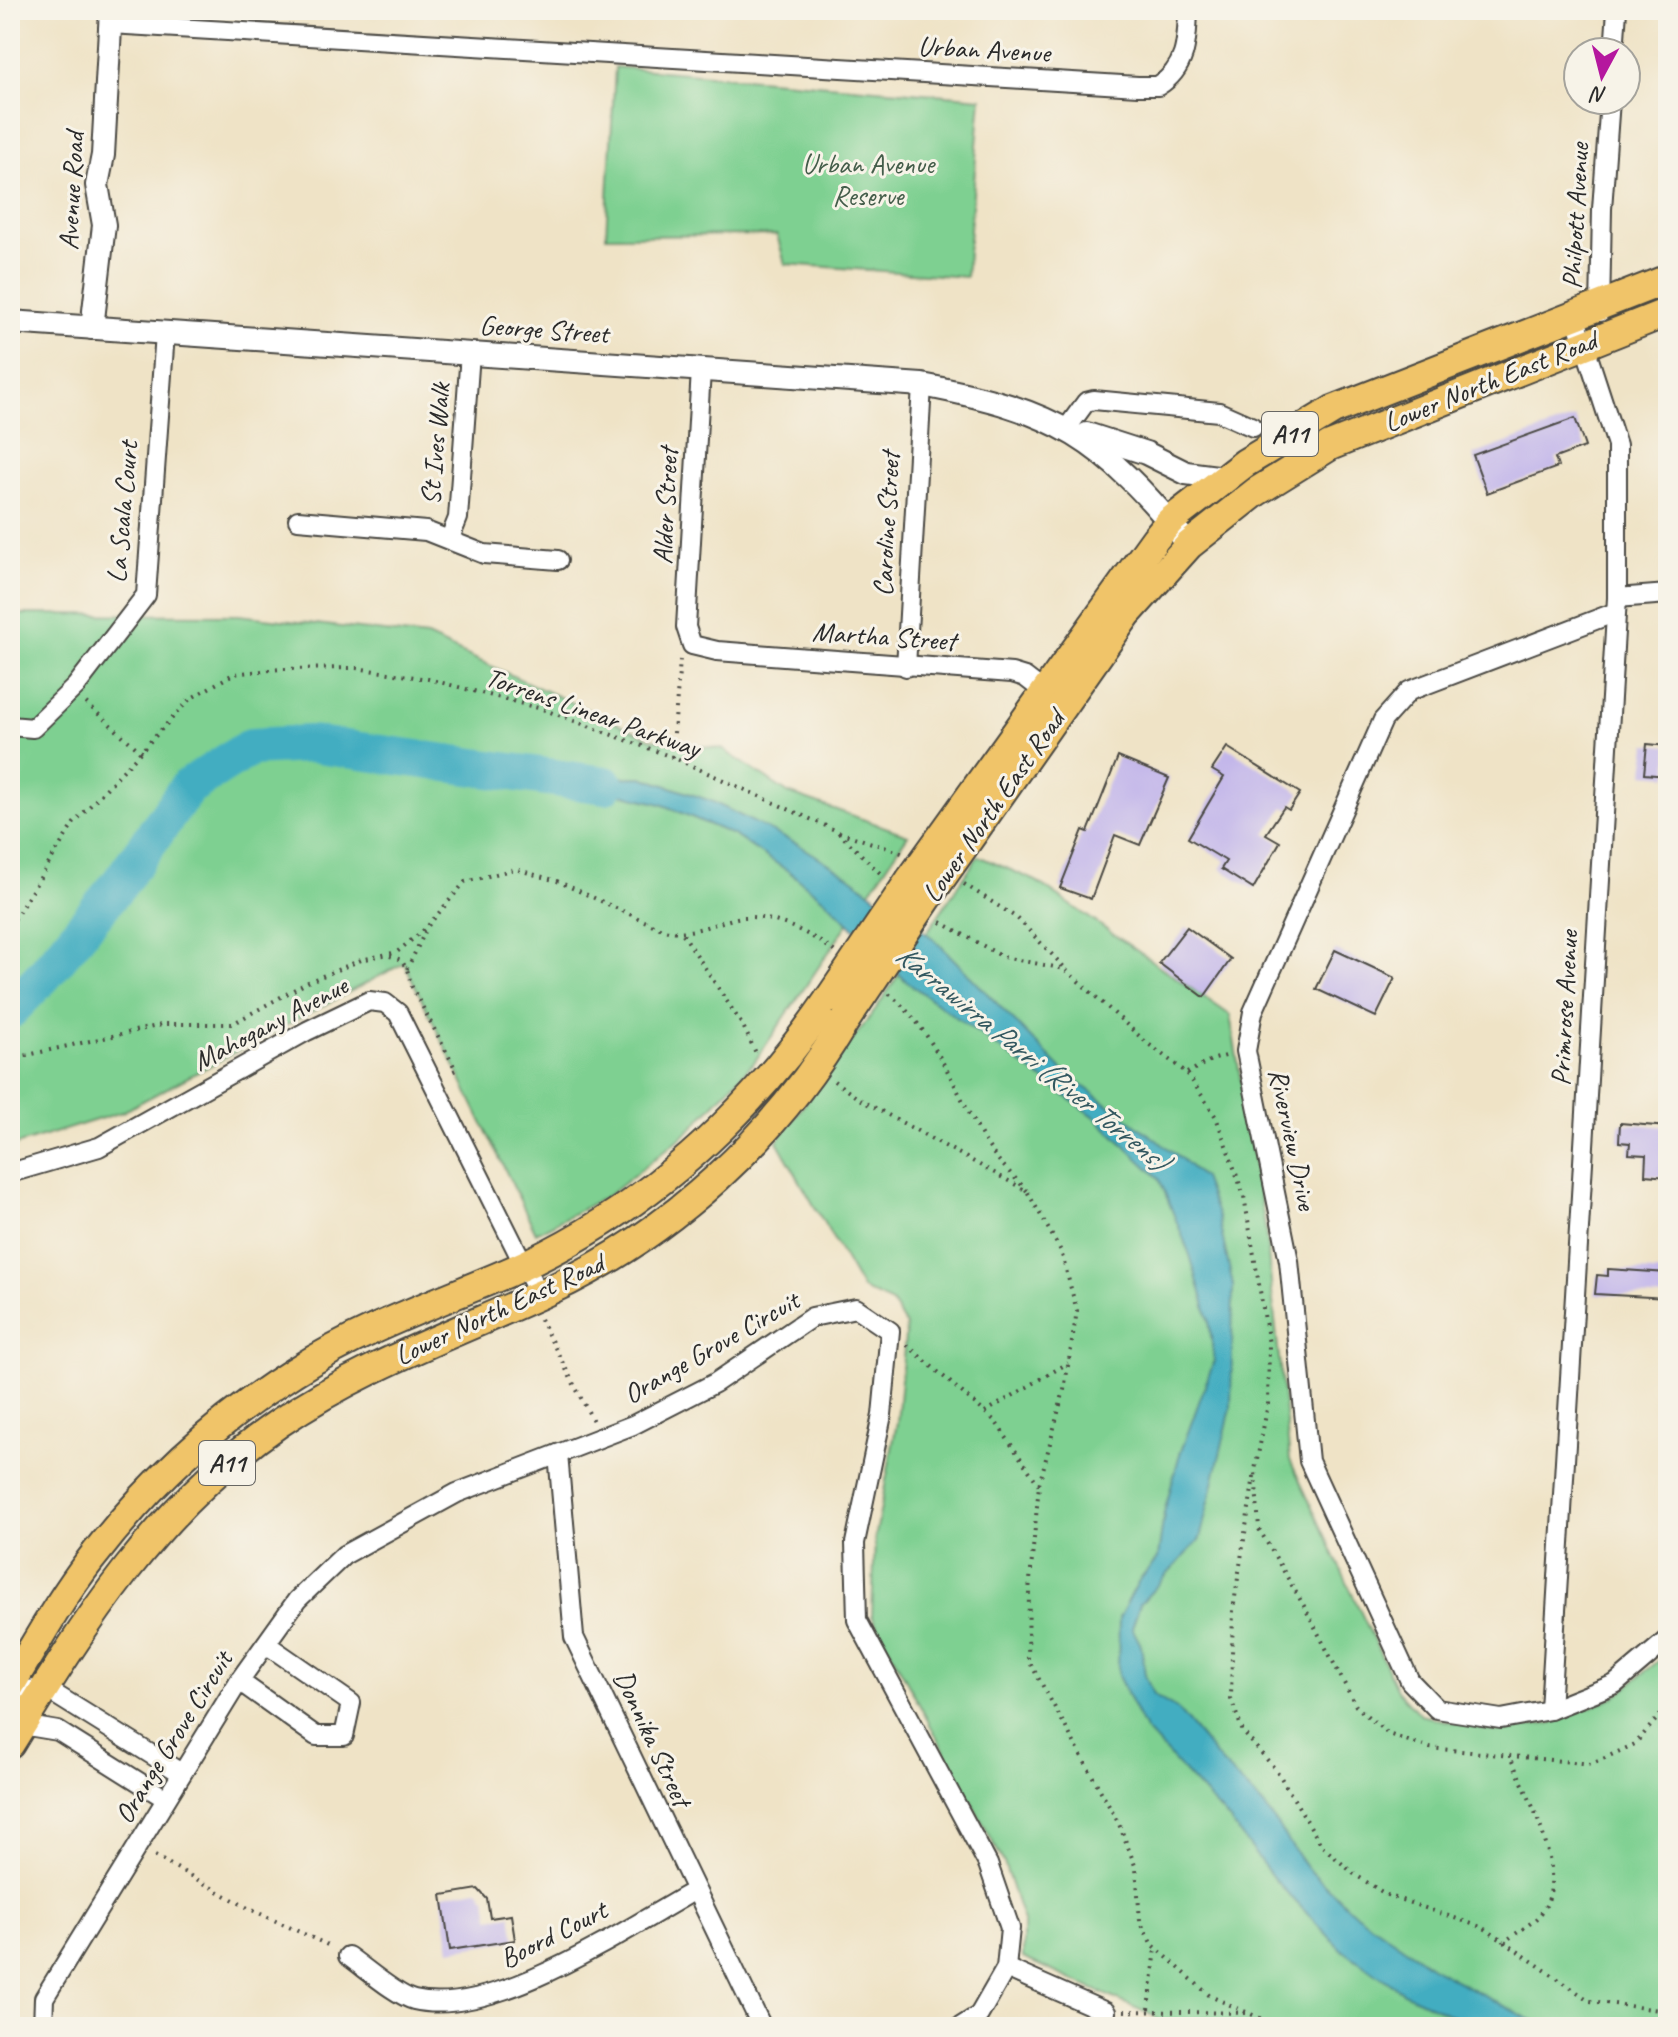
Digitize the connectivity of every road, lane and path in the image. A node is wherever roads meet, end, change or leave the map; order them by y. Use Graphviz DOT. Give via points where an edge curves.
graph roads {
  1 [pos="1188,10"];
  2 [pos="1617,10"];
  3 [pos="110,17"];
  4 [pos="1615,36"];
  5 [pos="1608,116"];
  6 [pos="1668,279"];
  7 [pos="1586,311"];
  8 [pos="1668,312"];
  9 [pos="10,322"];
  10 [pos="92,328"];
  11 [pos="165,333"];
  12 [pos="1596,339"];
  13 [pos="470,353"];
  14 [pos="701,370"];
  15 [pos="922,385"];
  16 [pos="1253,427"];
  17 [pos="1067,428"];
  18 [pos="1225,478"];
  19 [pos="298,520"];
  20 [pos="1170,521"];
  21 [pos="450,538"];
  22 [pos="1189,545"];
  23 [pos="558,560"];
  24 [pos="1668,594"];
  25 [pos="1616,605"];
  26 [pos="692,645"];
  27 [pos="906,667"];
  28 [pos="72,691"];
  29 [pos="1053,699"];
  30 [pos="10,726"];
  31 [pos="141,752"];
  32 [pos="672,757"];
  33 [pos="916,893"];
  34 [pos="10,926"];
  35 [pos="426,928"];
  36 [pos="683,934"];
  37 [pos="380,956"];
  38 [pos="840,956"];
  39 [pos="407,969"];
  40 [pos="888,993"];
  41 [pos="837,1010"];
  42 [pos="1246,1051"];
  43 [pos="10,1059"];
  44 [pos="815,1068"];
  45 [pos="1187,1073"];
  46 [pos="770,1079"];
  47 [pos="431,1081"];
  48 [pos="10,1173"];
  49 [pos="1027,1191"];
  50 [pos="526,1264"];
  51 [pos="539,1306"];
  52 [pos="890,1331"];
  53 [pos="1068,1363"];
  54 [pos="985,1412"];
  55 [pos="601,1437"];
  56 [pos="558,1454"];
  57 [pos="1255,1470"];
  58 [pos="1039,1485"];
  59 [pos="1668,1639"];
  60 [pos="266,1644"];
  61 [pos="239,1681"];
  62 [pos="45,1688"];
  63 [pos="10,1689"];
  64 [pos="1668,1706"];
  65 [pos="1550,1710"];
  66 [pos="16,1734"];
  67 [pos="1510,1757"];
  68 [pos="181,1773"];
  69 [pos="166,1799"];
  70 [pos="137,1846"];
  71 [pos="694,1891"];
  72 [pos="1502,1943"];
  73 [pos="1156,1948"];
  74 [pos="348,1956"];
  75 [pos="1006,1968"];
  76 [pos="1149,2010"];
  77 [pos="1668,2011"];
  78 [pos="1106,2012"];
  79 [pos="1250,2013"];
  80 [pos="43,2027"];
  81 [pos="762,2027"];
  82 [pos="960,2027"];
  83 [pos="1280,2027"];
  1 -- 3 [label="street, Urban Avenue" via="1186,51 1178,69 1158,86"];
  2 -- 4 [label="street"];
  3 -- 10 [label="street, Avenue Road" via="97,185 104,225"];
  5 -- 7 [label="street, Philpott Avenue"];
  6 -- 7 [label="main road, Lower North East Road / A11"];
  7 -- 12 [label="street, Primrose Avenue"];
  7 -- 12 [label="street, Philpott Avenue"];
  7 -- 18 [label="main road, Lower North East Road / A11" via="1333,410"];
  8 -- 12 [label="main road, Lower North East Road / A11"];
  9 -- 10 [label="street, George Street"];
  10 -- 11 [label="street, George Street"];
  11 -- 13 [label="street, George Street"];
  11 -- 28 [label="street, La Scala Court" via="146,595"];
  12 -- 22 [label="main road, Lower North East Road / A11" via="1330,446 1256,492"];
  12 -- 25 [label="street, Primrose Avenue" via="1617,445"];
  13 -- 14 [label="street, George Street"];
  13 -- 21 [label="street, St Ives Walk" via="458,518"];
  14 -- 15 [label="street, George Street"];
  14 -- 26 [label="street, Alder Street" via="686,627"];
  15 -- 17 [label="street, George Street" via="1006,403"];
  15 -- 27 [label="street, Caroline Street"];
  16 -- 17 [label="street" via="1219,412 1094,400 1086,402"];
  17 -- 18 [label="street, George Street" via="1146,453 1186,473"];
  17 -- 20 [label="street, George Street" via="1132,477"];
  18 -- 20 [label="main road, Lower North East Road / A11"];
  19 -- 21 [label="street, St Ives Walk" via="426,531"];
  20 -- 22 [label="street, George Street"];
  20 -- 29 [label="main road, Lower North East Road / A11"];
  21 -- 23 [label="street, St Ives Walk" via="484,554"];
  22 -- 29 [label="main road, Lower North East Road / A11"];
  24 -- 25 [label="street, Riverview Drive"];
  25 -- 42 [label="street, Riverview Drive" via="1409,691 1383,720 1253,1012"];
  25 -- 65 [label="street, Primrose Avenue"];
  26 -- 27 [label="street, Martha Street"];
  26 -- 32 [label="path" via="680,657"];
  27 -- 29 [label="street, Martha Street" via="1019,675"];
  28 -- 30 [label="street, La Scala Court" via="33,728"];
  28 -- 31 [label="path"];
  29 -- 33 [label="main road, Lower North East Road / A11"];
  31 -- 32 [label="path, Torrens Linear Parkway" via="190,699 233,674 356,668 428,679 542,709"];
  31 -- 34 [label="path, Torrens Linear Parkway" via="74,823"];
  32 -- 33 [label="path, Torrens Linear Parkway" via="837,831"];
  33 -- 41 [label="main road, Lower North East Road / A11, bridge"];
  33 -- 45 [label="path, Torrens Linear Parkway" via="1003,957 1065,969"];
  35 -- 36 [label="path" via="465,882 515,869"];
  35 -- 37 [label="path" via="397,952"];
  35 -- 39 [label="path"];
  36 -- 38 [label="path" via="740,917 776,920"];
  36 -- 46 [label="path" via="743,1026"];
  37 -- 39 [label="path" via="401,960"];
  37 -- 43 [label="path" via="308,982 232,1024 166,1024"];
  39 -- 47 [label="path" via="456,1070"];
  40 -- 49 [label="path" via="941,1060 991,1151"];
  41 -- 44 [label="main road, Lower North East Road / A11"];
  41 -- 46 [label="main road, Lower North East Road / A11"];
  42 -- 45 [label="path"];
  42 -- 65 [label="street, Riverview Drive" via="1289,1261 1309,1461 1336,1522 1410,1681 1437,1709 1501,1719"];
  44 -- 49 [label="path" via="859,1099"];
  44 -- 51 [label="main road, Lower North East Road / A11" via="759,1136 692,1199"];
  45 -- 57 [label="path, Torrens Linear Parkway" via="1216,1117 1244,1196 1258,1272 1269,1374"];
  46 -- 50 [label="main road, Lower North East Road / A11" via="712,1141 666,1180 600,1225"];
  47 -- 48 [label="street, Mahogany Avenue" via="398,1013 385,1003 369,1001 99,1147"];
  47 -- 50 [label="street, Mahogany Avenue"];
  49 -- 53 [label="path" via="1061,1251 1077,1311"];
  50 -- 51 [label="street, Mahogany Avenue"];
  50 -- 63 [label="main road, Lower North East Road / A11" via="349,1339 210,1434 151,1490 91,1559"];
  51 -- 55 [label="path"];
  51 -- 62 [label="main road, Lower North East Road / A11" via="347,1382 238,1454 173,1513 126,1566"];
  52 -- 54 [label="path"];
  52 -- 55 [label="street, Orange Grove Circuit" via="856,1308 812,1317 715,1383"];
  52 -- 75 [label="street" via="882,1415 855,1543 857,1620 988,1864 1010,1928"];
  53 -- 54 [label="path"];
  53 -- 58 [label="path"];
  54 -- 58 [label="path"];
  55 -- 56 [label="street, Orange Grove Circuit"];
  56 -- 60 [label="street, Orange Grove Circuit" via="457,1493 344,1555 297,1600"];
  56 -- 71 [label="street, Donnika Street" via="574,1637"];
  57 -- 67 [label="path, Torrens Linear Parkway" via="1259,1529 1356,1706 1388,1734 1430,1748"];
  57 -- 72 [label="path" via="1239,1556 1230,1657 1231,1699 1243,1732 1277,1771 1322,1846 1354,1874 1387,1895 1484,1928"];
  58 -- 73 [label="path" via="1028,1659 1119,1824 1136,1868 1140,1921"];
  59 -- 65 [label="street, Riverview Drive" via="1615,1684"];
  60 -- 61 [label="street, Orange Grove Circuit"];
  60 -- 61 [label="street" via="351,1703 344,1736 316,1736"];
  61 -- 68 [label="street, Orange Grove Circuit"];
  62 -- 63 [label="street"];
  62 -- 66 [label="main road, Lower North East Road / A11"];
  62 -- 68 [label="street"];
  64 -- 67 [label="path, Torrens Linear Parkway" via="1635,1744 1592,1764"];
  66 -- 69 [label="street" via="58,1731"];
  67 -- 72 [label="path" via="1540,1823 1552,1881 1543,1911"];
  68 -- 69 [label="street, Orange Grove Circuit"];
  69 -- 70 [label="street, Orange Grove Circuit"];
  70 -- 74 [label="path"];
  70 -- 80 [label="street, Orange Grove Circuit" via="44,1998"];
  71 -- 74 [label="street, Boord Court" via="525,1984 473,2000 412,2000"];
  71 -- 81 [label="street, Donnika Street"];
  72 -- 77 [label="path" via="1590,2001"];
  73 -- 76 [label="path"];
  73 -- 79 [label="path" via="1210,1996"];
  75 -- 78 [label="street"];
  75 -- 82 [label="street" via="979,2015"];
  76 -- 78 [label="path"];
  76 -- 79 [label="path"];
  79 -- 83 [label="path"];
}
